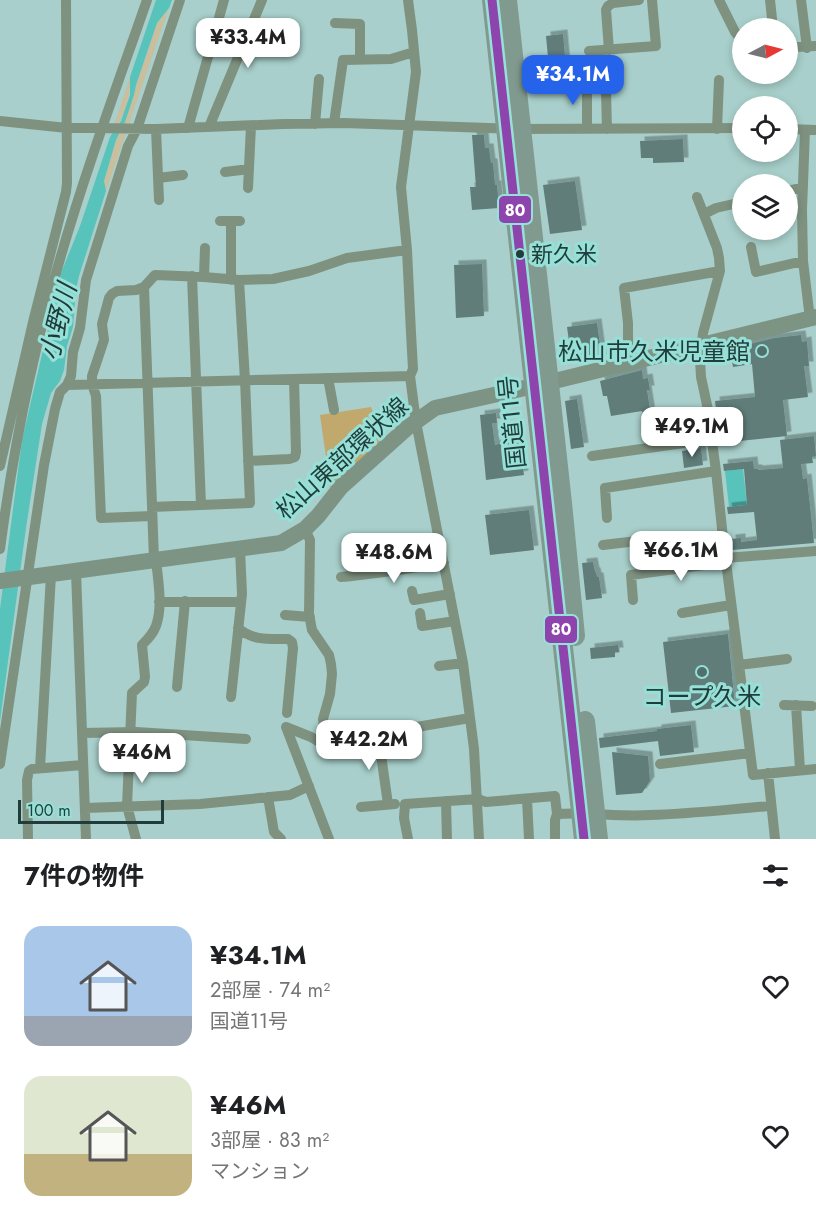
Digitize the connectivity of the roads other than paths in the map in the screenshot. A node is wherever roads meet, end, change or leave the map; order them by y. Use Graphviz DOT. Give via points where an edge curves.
graph roads {
  1 [pos="66,0"];
  2 [pos="147,0"];
  3 [pos="180,0"];
  4 [pos="224,0"];
  5 [pos="261,0"];
  6 [pos="408,0"];
  7 [pos="492,0"];
  8 [pos="507,0"];
  9 [pos="639,0"];
  10 [pos="652,0"];
  11 [pos="719,0"];
  12 [pos="770,0"];
  13 [pos="801,0"];
  14 [pos="772,18"];
  15 [pos="341,21"];
  16 [pos="732,26"];
  17 [pos="811,47"];
  18 [pos="609,50"];
  19 [pos="589,51"];
  20 [pos="414,52"];
  21 [pos="360,59"];
  22 [pos="319,79"];
  23 [pos="719,80"];
  24 [pos="587,83"];
  25 [pos="606,92"];
  26 [pos="0,121"];
  27 [pos="334,123"];
  28 [pos="315,124"];
  29 [pos="408,124"];
  30 [pos="251,126"];
  31 [pos="209,127"];
  32 [pos="67,128"];
  33 [pos="105,128"];
  34 [pos="188,128"];
  35 [pos="514,128"];
  36 [pos="732,128"];
  37 [pos="135,129"];
  38 [pos="156,129"];
  39 [pos="587,129"];
  40 [pos="607,129"];
  41 [pos="717,129"];
  42 [pos="810,130"];
  43 [pos="249,169"];
  44 [pos="225,172"];
  45 [pos="183,175"];
  46 [pos="158,178"];
  47 [pos="803,187"];
  48 [pos="248,188"];
  49 [pos="798,188"];
  50 [pos="697,197"];
  51 [pos="159,200"];
  52 [pos="732,204"];
  53 [pos="704,214"];
  54 [pos="230,221"];
  55 [pos="751,247"];
  56 [pos="204,249"];
  57 [pos="407,250"];
  58 [pos="803,261"];
  59 [pos="720,271"];
  60 [pos="198,277"];
  61 [pos="235,280"];
  62 [pos="144,287"];
  63 [pos="813,318"];
  64 [pos="701,345"];
  65 [pos="628,363"];
  66 [pos="410,376"];
  67 [pos="328,378"];
  68 [pos="294,379"];
  69 [pos="245,380"];
  70 [pos="196,381"];
  71 [pos="147,382"];
  72 [pos="92,384"];
  73 [pos="541,384"];
  74 [pos="67,385"];
  75 [pos="334,410"];
  76 [pos="416,422"];
  77 [pos="712,439"];
  78 [pos="2,449"];
  79 [pos="592,456"];
  80 [pos="248,461"];
  81 [pos="0,466"];
  82 [pos="716,471"];
  83 [pos="201,505"];
  84 [pos="152,511"];
  85 [pos="608,518"];
  86 [pos="305,529"];
  87 [pos="723,538"];
  88 [pos="603,545"];
  89 [pos="0,549"];
  90 [pos="240,549"];
  91 [pos="816,550"];
  92 [pos="155,560"];
  93 [pos="725,560"];
  94 [pos="444,563"];
  95 [pos="76,572"];
  96 [pos="51,575"];
  97 [pos="341,577"];
  98 [pos="25,578"];
  99 [pos="0,582"];
  100 [pos="412,591"];
  101 [pos="450,594"];
  102 [pos="633,600"];
  103 [pos="185,601"];
  104 [pos="159,602"];
  105 [pos="241,602"];
  106 [pos="731,605"];
  107 [pos="420,613"];
  108 [pos="682,613"];
  109 [pos="285,615"];
  110 [pos="310,617"];
  111 [pos="455,621"];
  112 [pos="238,628"];
  113 [pos="788,659"];
  114 [pos="463,663"];
  115 [pos="739,665"];
  116 [pos="439,666"];
  117 [pos="177,687"];
  118 [pos="231,697"];
  119 [pos="784,705"];
  120 [pos="796,705"];
  121 [pos="812,706"];
  122 [pos="287,713"];
  123 [pos="470,718"];
  124 [pos="130,732"];
  125 [pos="82,733"];
  126 [pos="378,734"];
  127 [pos="246,739"];
  128 [pos="326,744"];
  129 [pos="750,753"];
  130 [pos="0,764"];
  131 [pos="660,764"];
  132 [pos="84,765"];
  133 [pos="40,768"];
  134 [pos="816,769"];
  135 [pos="800,770"];
  136 [pos="768,773"];
  137 [pos="309,786"];
  138 [pos="268,797"];
  139 [pos="527,798"];
  140 [pos="478,799"];
  141 [pos="446,801"];
  142 [pos="388,804"];
  143 [pos="405,804"];
  144 [pos="127,806"];
  145 [pos="771,806"];
  146 [pos="361,807"];
  147 [pos="85,808"];
  148 [pos="557,814"];
  149 [pos="588,814"];
  150 [pos="28,839"];
  151 [pos="86,839"];
  152 [pos="136,839"];
  153 [pos="281,839"];
  154 [pos="329,839"];
  155 [pos="406,839"];
  156 [pos="447,839"];
  157 [pos="479,839"];
  158 [pos="529,839"];
  159 [pos="555,839"];
  160 [pos="584,839"];
  161 [pos="598,839"];
  162 [pos="775,839"];
  1 -- 32 [label="street"];
  2 -- 33 [label="street"];
  3 -- 37 [label="street"];
  4 -- 34 [label="street"];
  5 -- 31 [label="street"];
  6 -- 20 [label="street"];
  7 -- 35 [label="highway, 国道11号"];
  8 -- 35 [label="highway, 国道11号"];
  9 -- 18 [label="street" via="608,6"];
  10 -- 18 [label="street" via="656,46"];
  11 -- 16 [label="street"];
  12 -- 14 [label="street"];
  13 -- 17 [label="street"];
  15 -- 21 [label="street" via="360,24"];
  18 -- 19 [label="street"];
  20 -- 21 [label="street"];
  20 -- 29 [label="street" via="416,72"];
  21 -- 27 [label="street" via="343,60"];
  22 -- 28 [label="street"];
  23 -- 41 [label="street"];
  24 -- 39 [label="street"];
  25 -- 40 [label="street"];
  26 -- 32 [label="street"];
  27 -- 28 [label="street"];
  27 -- 29 [label="street"];
  28 -- 30 [label="street"];
  29 -- 35 [label="street"];
  29 -- 57 [label="street" via="401,187"];
  30 -- 31 [label="street"];
  30 -- 43 [label="street"];
  31 -- 34 [label="street"];
  32 -- 33 [label="street"];
  32 -- 78 [label="street" via="66,192"];
  33 -- 37 [label="street"];
  33 -- 89 [label="street" via="59,260 36,345 15,446"];
  34 -- 38 [label="street"];
  35 -- 39 [label="street"];
  35 -- 73 [label="highway, 国道11号"];
  36 -- 41 [label="street"];
  37 -- 38 [label="street"];
  37 -- 74 [label="street" via="86,280"];
  38 -- 46 [label="street"];
  39 -- 40 [label="street"];
  40 -- 41 [label="street"];
  42 -- 47 [label="street"];
  43 -- 44 [label="street"];
  43 -- 48 [label="street"];
  45 -- 46 [label="street"];
  46 -- 51 [label="street"];
  47 -- 49 [label="street"];
  47 -- 58 [label="street"];
  50 -- 53 [label="street"];
  52 -- 53 [label="street"];
  53 -- 59 [label="street" via="717,248"];
  54 -- 61 [label="street"];
  55 -- 58 [label="street" via="756,272"];
  56 -- 60 [label="street"];
  57 -- 61 [label="street" via="347,258 273,279"];
  57 -- 66 [label="street" via="413,369"];
  58 -- 63 [label="street"];
  59 -- 64 [label="street"];
  59 -- 65 [label="street" via="624,288"];
  60 -- 61 [label="street"];
  60 -- 62 [label="street" via="155,275"];
  60 -- 70 [label="street"];
  61 -- 69 [label="street"];
  62 -- 71 [label="street"];
  62 -- 72 [label="street" via="117,291 109,298 102,324 104,340"];
  63 -- 64 [label="main road, 松山東部環状線"];
  64 -- 65 [label="main road, 松山東部環状線"];
  64 -- 77 [label="street" via="701,377"];
  65 -- 73 [label="main road, 松山東部環状線"];
  66 -- 67 [label="street"];
  66 -- 76 [label="street"];
  67 -- 68 [label="street"];
  67 -- 75 [label="street"];
  68 -- 69 [label="street"];
  68 -- 80 [label="street" via="295,457"];
  69 -- 70 [label="street"];
  69 -- 80 [label="street"];
  70 -- 71 [label="street"];
  70 -- 83 [label="street"];
  71 -- 72 [label="street"];
  71 -- 84 [label="street"];
  72 -- 74 [label="street"];
  72 -- 84 [label="street" via="96,396 101,518"];
  73 -- 76 [label="main road, 松山東部環状線" via="435,408"];
  73 -- 149 [label="highway, 国道11号"];
  74 -- 98 [label="street" via="60,392 55,409"];
  76 -- 86 [label="main road, 松山東部環状線" via="341,488"];
  76 -- 94 [label="street"];
  77 -- 79 [label="street"];
  77 -- 82 [label="street"];
  78 -- 81 [label="street"];
  80 -- 83 [label="street" via="250,503"];
  82 -- 85 [label="street" via="605,488"];
  82 -- 87 [label="street"];
  83 -- 84 [label="street"];
  84 -- 92 [label="street"];
  86 -- 90 [label="main road, 松山東部環状線" via="281,543"];
  86 -- 110 [label="street" via="310,540"];
  87 -- 88 [label="street" via="672,544 671,537"];
  87 -- 93 [label="street"];
  90 -- 92 [label="main road, 松山東部環状線"];
  90 -- 105 [label="street"];
  91 -- 93 [label="street"];
  92 -- 95 [label="main road, 松山東部環状線"];
  92 -- 104 [label="street"];
  93 -- 102 [label="street" via="631,575"];
  93 -- 106 [label="street"];
  94 -- 97 [label="street"];
  94 -- 101 [label="street"];
  95 -- 96 [label="main road, 松山東部環状線"];
  95 -- 125 [label="street"];
  96 -- 98 [label="main road, 松山東部環状線"];
  96 -- 133 [label="street"];
  98 -- 99 [label="main road, 松山東部環状線"];
  98 -- 130 [label="street"];
  100 -- 101 [label="street" via="414,600"];
  101 -- 111 [label="street"];
  103 -- 104 [label="street"];
  103 -- 105 [label="street"];
  103 -- 117 [label="street"];
  104 -- 124 [label="street" via="157,624 142,645 145,677 132,693"];
  105 -- 112 [label="street"];
  106 -- 108 [label="street"];
  106 -- 115 [label="street"];
  107 -- 111 [label="street" via="422,626"];
  109 -- 110 [label="street"];
  110 -- 128 [label="street" via="312,630 332,664 323,719"];
  111 -- 114 [label="street"];
  112 -- 118 [label="street"];
  112 -- 122 [label="street" via="254,638 292,642"];
  113 -- 115 [label="street"];
  114 -- 116 [label="street"];
  114 -- 123 [label="street"];
  115 -- 129 [label="street"];
  119 -- 120 [label="street"];
  120 -- 121 [label="street"];
  120 -- 135 [label="street"];
  123 -- 126 [label="street"];
  123 -- 140 [label="street"];
  124 -- 125 [label="street"];
  124 -- 127 [label="street"];
  124 -- 144 [label="street"];
  125 -- 132 [label="street"];
  126 -- 128 [label="street"];
  126 -- 142 [label="street"];
  128 -- 137 [label="street" via="286,727"];
  129 -- 131 [label="street"];
  129 -- 136 [label="street" via="753,775"];
  132 -- 133 [label="street"];
  132 -- 147 [label="street"];
  133 -- 150 [label="street" via="27,775"];
  134 -- 135 [label="street"];
  135 -- 136 [label="street"];
  136 -- 145 [label="street"];
  137 -- 138 [label="street" via="290,795"];
  137 -- 154 [label="street"];
  138 -- 144 [label="street"];
  138 -- 153 [label="street" via="274,832"];
  139 -- 140 [label="street" via="486,802"];
  139 -- 148 [label="street" via="555,796"];
  139 -- 158 [label="street"];
  140 -- 141 [label="street"];
  140 -- 157 [label="street"];
  141 -- 143 [label="street"];
  141 -- 156 [label="street"];
  142 -- 143 [label="street"];
  142 -- 146 [label="street"];
  143 -- 155 [label="street"];
  144 -- 147 [label="street"];
  144 -- 152 [label="street"];
  145 -- 149 [label="street" via="649,815"];
  145 -- 162 [label="street"];
  147 -- 151 [label="street"];
  148 -- 149 [label="street"];
  148 -- 159 [label="street"];
  149 -- 160 [label="highway, 国道11号"];
  149 -- 161 [label="highway, 国道11号"];
}
